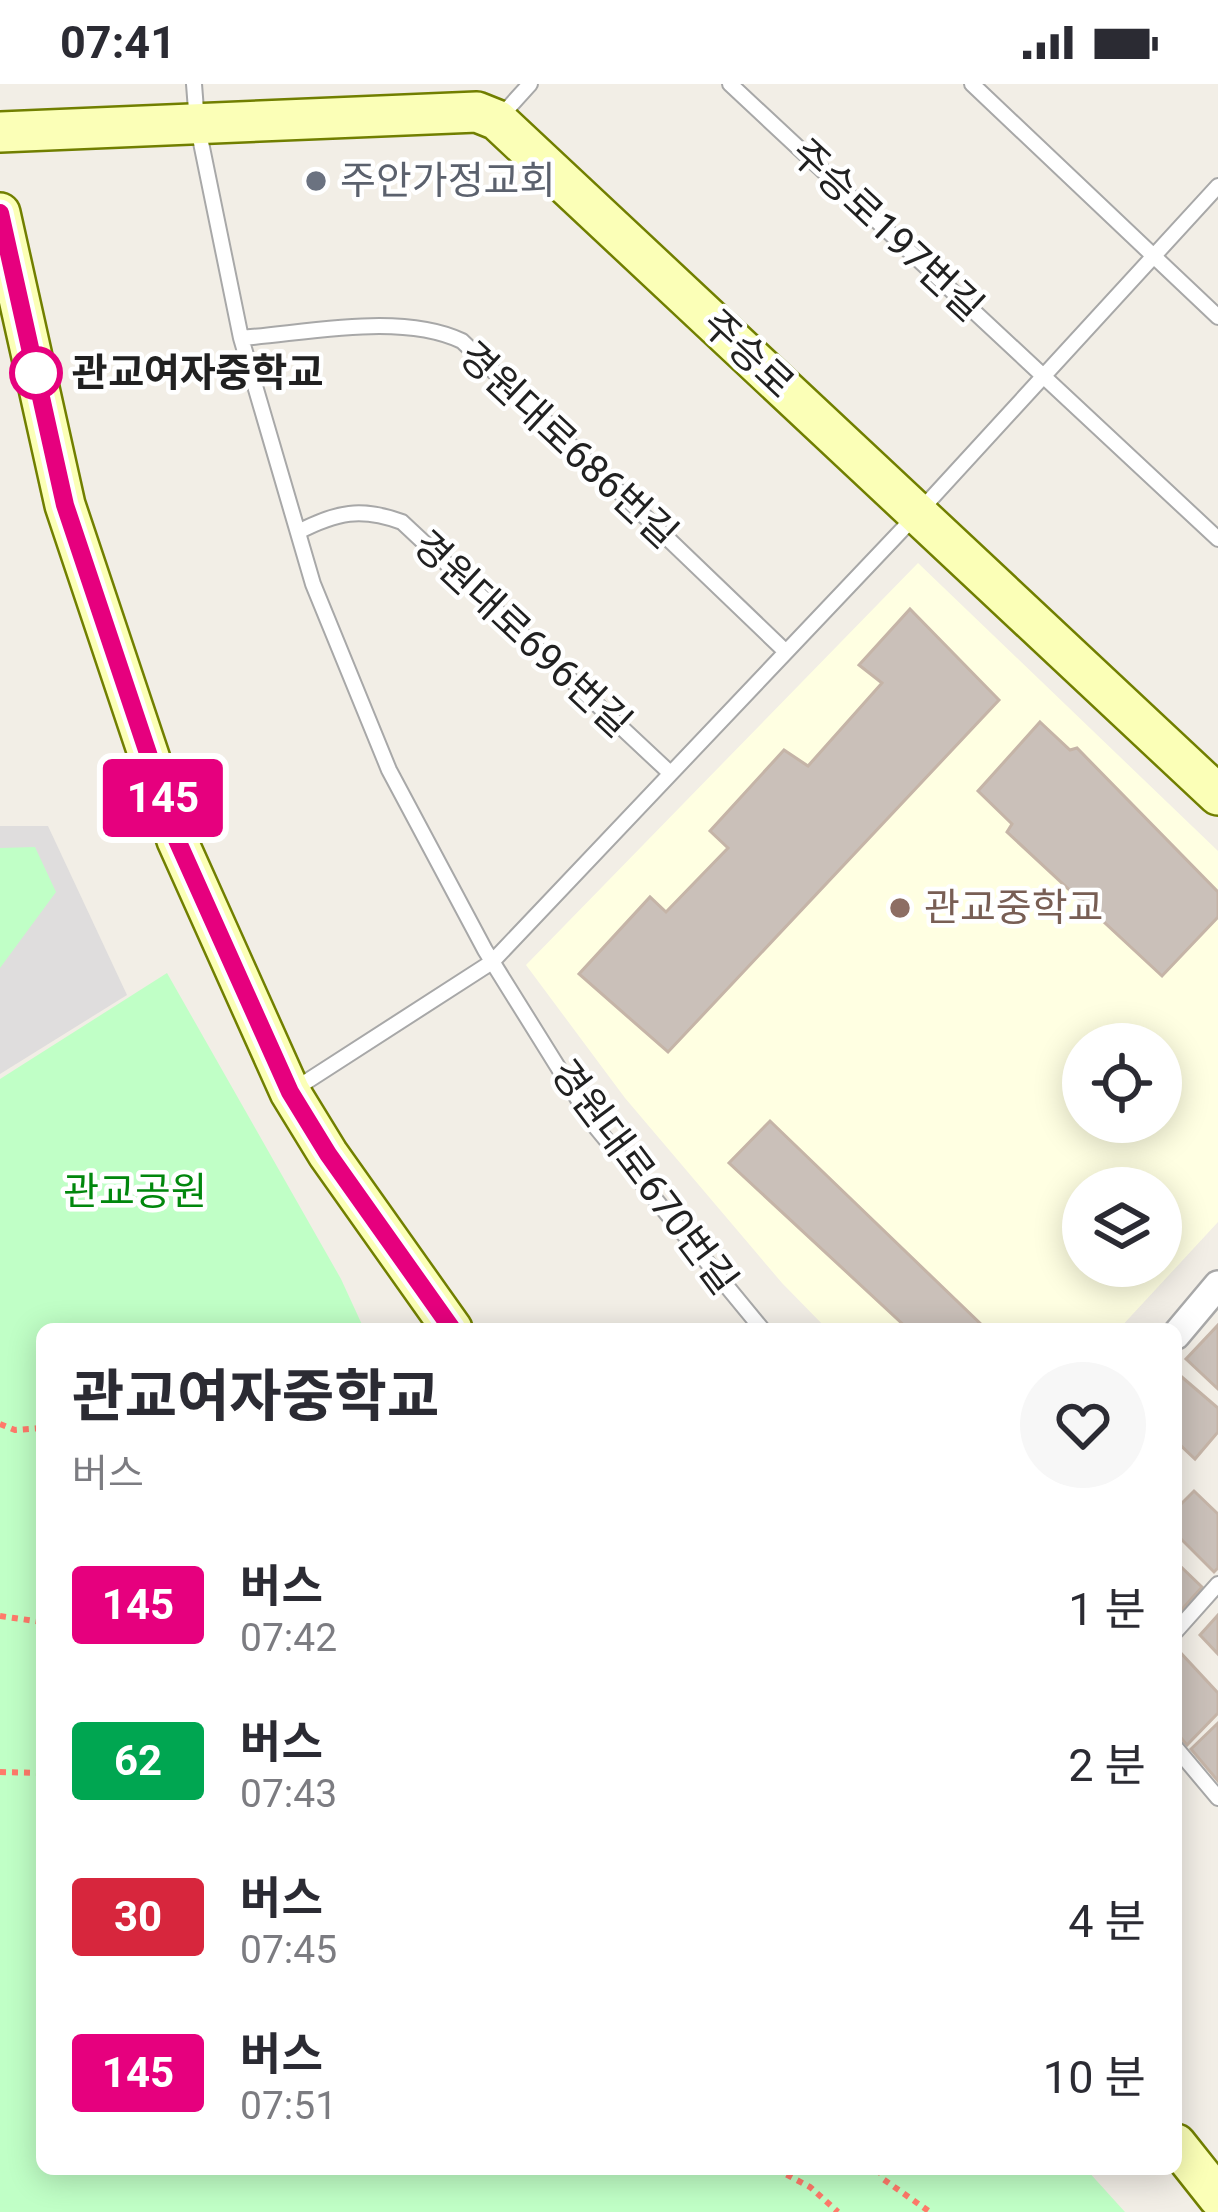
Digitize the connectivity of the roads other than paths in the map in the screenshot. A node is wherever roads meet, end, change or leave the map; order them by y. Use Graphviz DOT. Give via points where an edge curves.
graph roads {
  1 [pos="530,84"];
  2 [pos="730,84"];
  3 [pos="973,84"];
  4 [pos="196,103"];
  5 [pos="497,120"];
  6 [pos="0,132"];
  7 [pos="1218,186"];
  8 [pos="0,213"];
  9 [pos="1154,256"];
  10 [pos="1218,317"];
  11 [pos="242,338"];
  12 [pos="1043,376"];
  13 [pos="918,513"];
  14 [pos="298,532"];
  15 [pos="1218,539"];
  16 [pos="785,651"];
  17 [pos="669,772"];
  18 [pos="1218,795"];
  19 [pos="492,962"];
  20 [pos="290,1092"];
  21 [pos="1218,1285"];
  22 [pos="448,1323"];
  23 [pos="757,1323"];
  24 [pos="1182,1327"];
  25 [pos="1218,1584"];
  26 [pos="1182,1624"];
  27 [pos="1182,1755"];
  28 [pos="1218,1798"];
  29 [pos="1182,2152"];
  30 [pos="1218,2198"];
  1 -- 5 [label="lane"];
  2 -- 12 [label="lane, 주승로197번길"];
  3 -- 9 [label="lane"];
  4 -- 5 [label="street" via="477,112"];
  4 -- 6 [label="street"];
  4 -- 11 [label="lane"];
  5 -- 13 [label="street, 주승로"];
  7 -- 9 [label="lane"];
  8 -- 20 [label="street" via="65,505 177,840"];
  9 -- 10 [label="lane"];
  9 -- 12 [label="lane"];
  11 -- 14 [label="lane"];
  11 -- 16 [label="lane, 경원대로686번길" via="398,326 462,340"];
  12 -- 13 [label="lane"];
  12 -- 15 [label="lane, 주승로197번길"];
  13 -- 16 [label="lane"];
  13 -- 18 [label="street, 주승로"];
  14 -- 17 [label="lane, 경원대로696번길" via="371,511 402,522"];
  14 -- 19 [label="lane" via="389,770"];
  16 -- 17 [label="lane"];
  17 -- 19 [label="lane"];
  19 -- 20 [label="lane"];
  19 -- 23 [label="lane, 경원대로670번길" via="594,1125"];
  20 -- 22 [label="street"];
  21 -- 24 [label="street"];
  25 -- 26 [label="lane"];
  27 -- 28 [label="lane"];
  29 -- 30 [label="street"];
}
